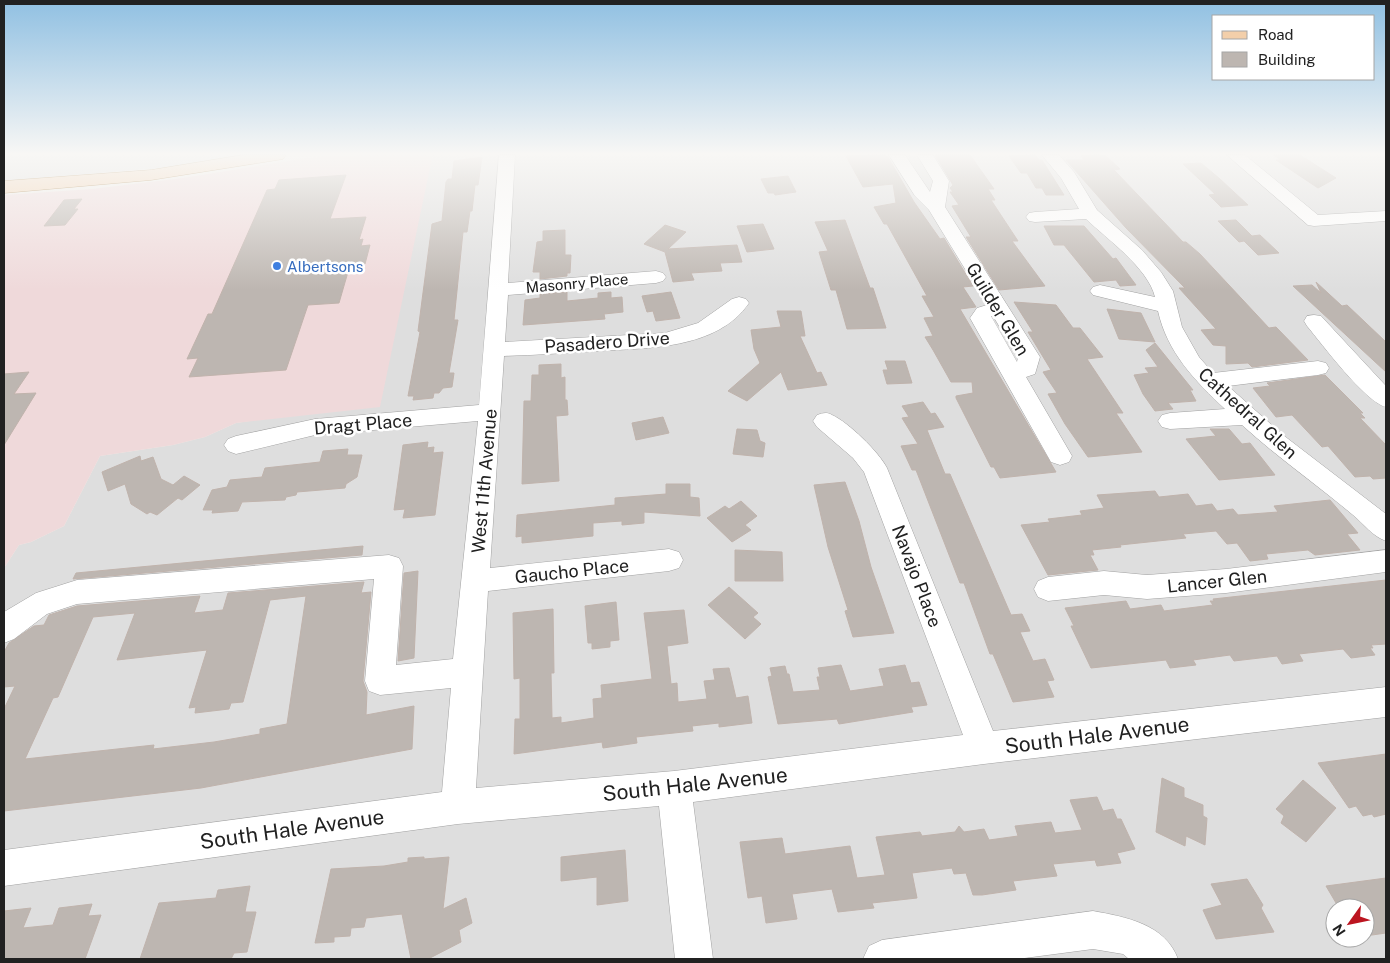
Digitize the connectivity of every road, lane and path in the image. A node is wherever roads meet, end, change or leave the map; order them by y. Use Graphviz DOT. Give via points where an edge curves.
graph roads {
  1 [pos="504,200"];
  2 [pos="929,200"];
  3 [pos="937,200"];
  4 [pos="1083,200"];
  5 [pos="1289,200"];
  6 [pos="936,207"];
  7 [pos="1090,212"];
  8 [pos="1386,216"];
  9 [pos="1035,217"];
  10 [pos="656,277"];
  11 [pos="498,290"];
  12 [pos="1100,291"];
  13 [pos="739,303"];
  14 [pos="1165,306"];
  15 [pos="1314,321"];
  16 [pos="494,350"];
  17 [pos="1318,368"];
  18 [pos="1208,381"];
  19 [pos="1386,399"];
  20 [pos="490,412"];
  21 [pos="1246,416"];
  22 [pos="825,420"];
  23 [pos="1170,421"];
  24 [pos="236,445"];
  25 [pos="1060,456"];
  26 [pos="1386,530"];
  27 [pos="669,560"];
  28 [pos="1386,561"];
  29 [pos="475,581"];
  30 [pos="1048,589"];
  31 [pos="4,630"];
  32 [pos="466,672"];
  33 [pos="1386,702"];
  34 [pos="984,748"];
  35 [pos="674,788"];
  36 [pos="458,807"];
  37 [pos="4,868"];
  38 [pos="694,959"];
  39 [pos="882,959"];
  40 [pos="1159,959"];
  1 -- 11 [label="street, West 11th Avenue"];
  2 -- 6 [label="street, Guilder Glen"];
  3 -- 6 [label="street"];
  4 -- 7 [label="street, Cathedral Glen"];
  5 -- 8 [label="street" via="1314,221"];
  6 -- 25 [label="street, Guilder Glen" via="999,308 984,312 980,318"];
  7 -- 9 [label="street"];
  7 -- 14 [label="street, Cathedral Glen" via="1154,276"];
  10 -- 11 [label="street, Masonry Place"];
  11 -- 16 [label="street, West 11th Avenue"];
  12 -- 14 [label="street"];
  13 -- 16 [label="street, Pasadero Drive" via="717,323 665,340"];
  14 -- 18 [label="street, Cathedral Glen" via="1172,327 1191,361"];
  15 -- 19 [label="street"];
  16 -- 20 [label="street, West 11th Avenue"];
  17 -- 18 [label="street"];
  18 -- 21 [label="street, Cathedral Glen"];
  20 -- 24 [label="street, Dragt Place" via="315,427"];
  20 -- 29 [label="street, West 11th Avenue"];
  21 -- 23 [label="street"];
  21 -- 26 [label="street, Cathedral Glen"];
  22 -- 34 [label="street, Navajo Place" via="862,452 875,468"];
  27 -- 29 [label="street, Gaucho Place"];
  28 -- 30 [label="street, Lancer Glen" via="1226,581 1147,587 1104,583"];
  29 -- 32 [label="street, West 11th Avenue"];
  31 -- 32 [label="street" via="23,612 53,598 77,592 389,566 380,681"];
  32 -- 36 [label="street, West 11th Avenue"];
  33 -- 34 [label="street, South Hale Avenue"];
  34 -- 35 [label="street, South Hale Avenue"];
  35 -- 36 [label="street, South Hale Avenue"];
  35 -- 38 [label="street"];
  36 -- 37 [label="street, South Hale Avenue"];
  39 -- 40 [label="street" via="1093,930 1131,937"];
}
